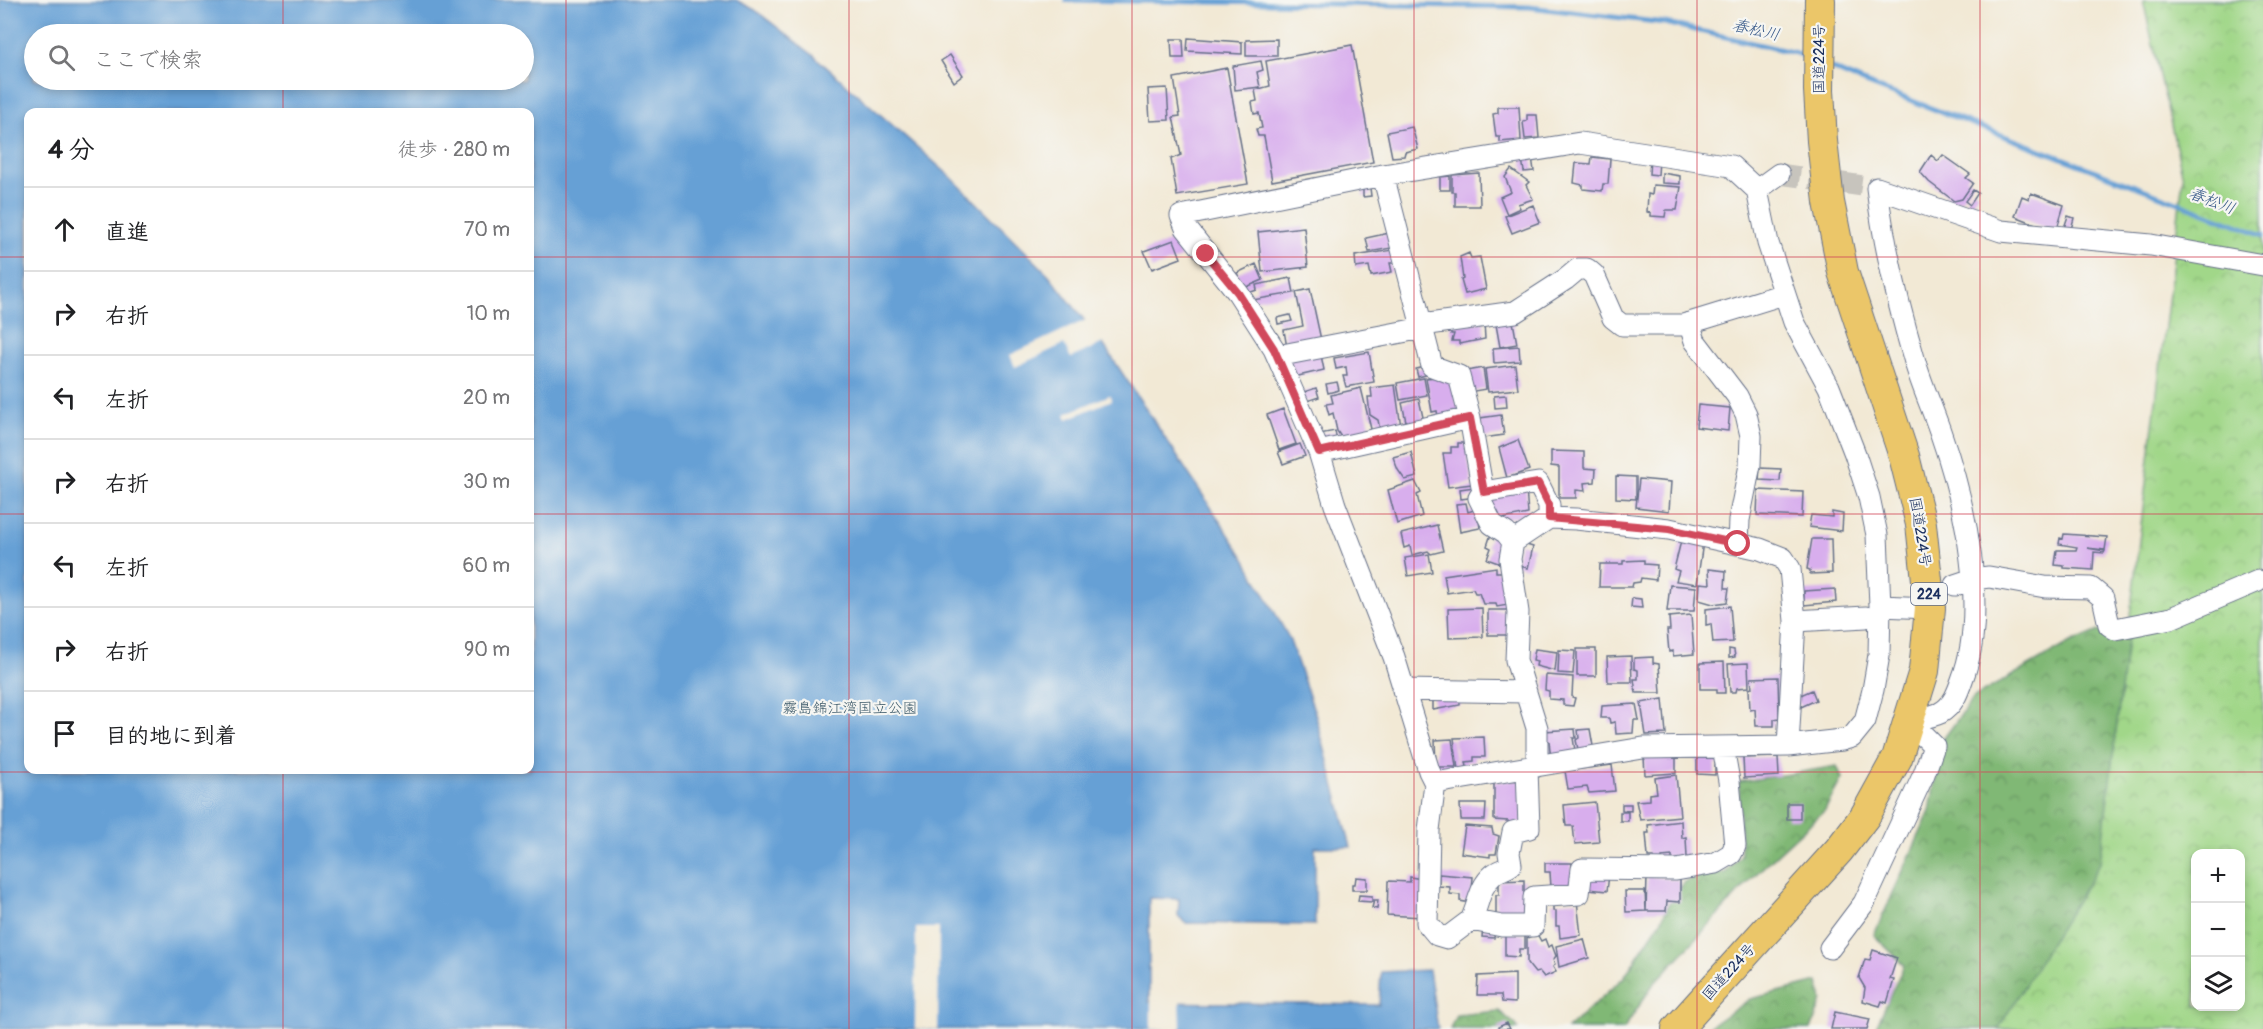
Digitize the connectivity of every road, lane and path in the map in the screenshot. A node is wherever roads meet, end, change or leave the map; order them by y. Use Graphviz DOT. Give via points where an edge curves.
graph roads {
  1 [pos="1820,6"];
  2 [pos="1779,174"];
  3 [pos="1383,175"];
  4 [pos="1757,190"];
  5 [pos="2263,265"];
  6 [pos="1784,294"];
  7 [pos="1689,323"];
  8 [pos="1422,326"];
  9 [pos="1277,356"];
  10 [pos="1470,418"];
  11 [pos="1319,452"];
  12 [pos="1484,492"];
  13 [pos="1549,518"];
  14 [pos="1512,542"];
  15 [pos="1738,544"];
  16 [pos="2258,581"];
  17 [pos="1964,582"];
  18 [pos="1930,608"];
  19 [pos="1873,611"];
  20 [pos="1795,621"];
  21 [pos="1403,690"];
  22 [pos="1526,692"];
  23 [pos="1910,722"];
  24 [pos="1788,746"];
  25 [pos="1723,747"];
  26 [pos="1532,767"];
  27 [pos="1434,783"];
  28 [pos="1471,920"];
  29 [pos="1830,948"];
  30 [pos="1677,1029"];
  1 -- 18 [label="highway, 国道224号 / 224" via="1821,141 1829,202 1843,272 1904,456 1922,524"];
  2 -- 4 [label="street"];
  3 -- 4 [label="street" via="1580,143 1731,166"];
  3 -- 8 [label="street"];
  3 -- 9 [label="street" via="1181,216 1186,228 1238,293"];
  4 -- 6 [label="street"];
  5 -- 17 [label="street" via="2151,245 2001,231 1877,188 1883,237 1899,307 1960,497"];
  6 -- 7 [label="street"];
  6 -- 19 [label="street" via="1794,322 1829,387 1869,497 1877,535"];
  7 -- 8 [label="street" via="1622,325 1613,318 1594,275 1578,268 1515,312"];
  7 -- 15 [label="street" via="1695,341 1737,396 1751,436"];
  8 -- 9 [label="street"];
  8 -- 10 [label="street" via="1432,366 1460,376"];
  9 -- 11 [label="street"];
  10 -- 11 [label="street"];
  10 -- 12 [label="street"];
  11 -- 21 [label="street"];
  12 -- 13 [label="street" via="1538,483 1549,505"];
  12 -- 14 [label="street" via="1479,498 1492,524"];
  13 -- 14 [label="street"];
  13 -- 15 [label="street" via="1669,529"];
  14 -- 22 [label="street" via="1510,559 1518,612 1516,660"];
  15 -- 20 [label="street" via="1783,558 1790,568"];
  16 -- 17 [label="street" via="2171,618 2115,629 2109,625 2103,598 2091,588 2045,587 1989,577"];
  17 -- 23 [label="street" via="1970,660 1955,699 1941,712"];
  18 -- 19 [label="street"];
  18 -- 23 [label="highway, 国道224号 / 224" via="1924,671"];
  19 -- 20 [label="street"];
  19 -- 24 [label="street" via="1879,656 1865,722 1852,737"];
  20 -- 24 [label="street"];
  21 -- 22 [label="street"];
  21 -- 27 [label="street"];
  22 -- 26 [label="street" via="1537,728"];
  23 -- 29 [label="street" via="1934,746 1864,903"];
  23 -- 30 [label="highway, 国道224号 / 224" via="1897,758 1859,824"];
  24 -- 25 [label="street"];
  25 -- 26 [label="street" via="1643,748"];
  25 -- 28 [label="street" via="1735,846 1731,854 1716,863 1676,870 1582,869 1579,894 1534,897 1533,926"];
  26 -- 27 [label="street"];
  26 -- 28 [label="street" via="1529,828 1514,832 1510,866 1488,880"];
  27 -- 28 [label="street" via="1427,923 1437,935 1448,938"];
}
